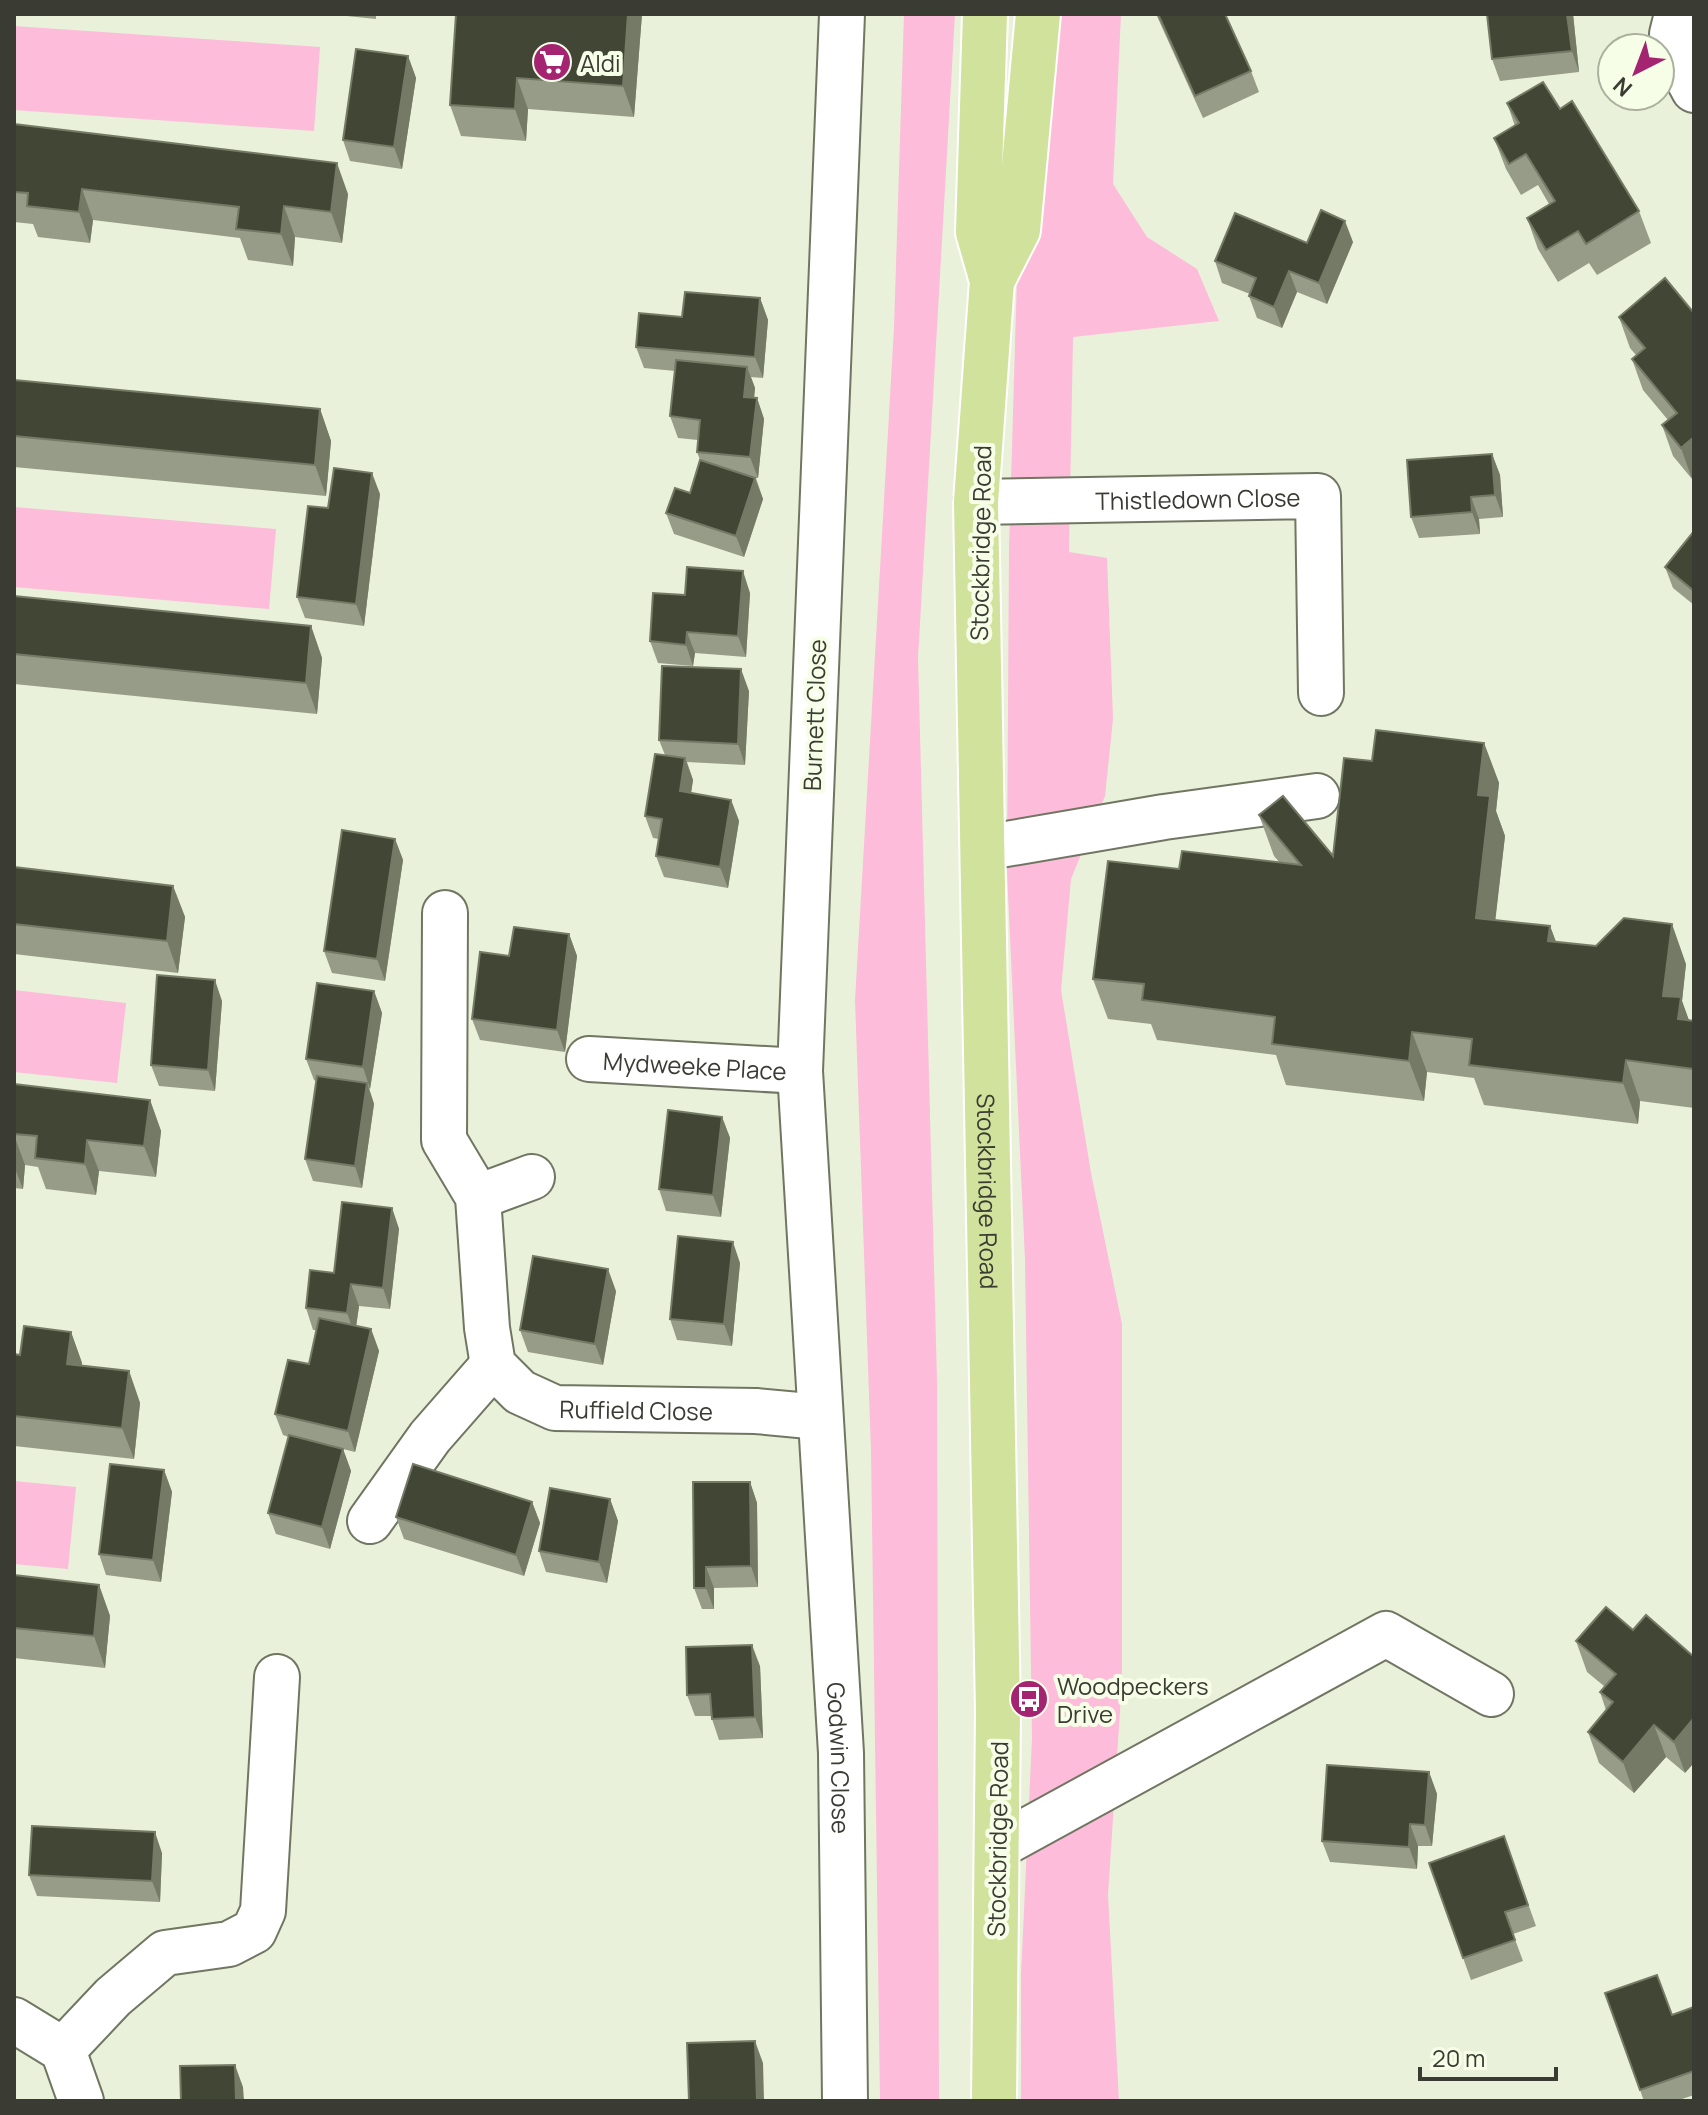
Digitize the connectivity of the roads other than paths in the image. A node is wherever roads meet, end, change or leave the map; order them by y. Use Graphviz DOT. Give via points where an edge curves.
graph roads {
  1 [pos="842,14"];
  2 [pos="985,14"];
  3 [pos="1038,14"];
  4 [pos="1677,14"];
  5 [pos="1694,90"];
  6 [pos="992,281"];
  7 [pos="976,502"];
  8 [pos="1321,693"];
  9 [pos="1317,796"];
  10 [pos="983,848"];
  11 [pos="445,913"];
  12 [pos="589,1059"];
  13 [pos="800,1071"];
  14 [pos="532,1177"];
  15 [pos="478,1197"];
  16 [pos="493,1365"];
  17 [pos="820,1417"];
  18 [pos="370,1521"];
  19 [pos="277,1677"];
  20 [pos="1491,1694"];
  21 [pos="997,1847"];
  22 [pos="14,2020"];
  23 [pos="63,2050"];
  24 [pos="81,2101"];
  25 [pos="845,2101"];
  26 [pos="994,2101"];
  1 -- 13 [label="street, Burnett Close"];
  2 -- 6 [label="main road, Stockbridge Road" via="978,232"];
  3 -- 6 [label="main road, Stockbridge Road" via="1018,230"];
  4 -- 5 [label="street" via="1672,34"];
  6 -- 7 [label="main road, Stockbridge Road"];
  7 -- 8 [label="street, Thistledown Close" via="1318,496"];
  7 -- 10 [label="main road, Stockbridge Road"];
  9 -- 10 [label="street"];
  10 -- 21 [label="main road, Stockbridge Road"];
  11 -- 15 [label="street" via="444,1140"];
  12 -- 13 [label="street, Mydweeke Place"];
  13 -- 17 [label="street, Burnett Close"];
  14 -- 15 [label="street"];
  15 -- 16 [label="street"];
  16 -- 17 [label="street, Ruffield Close" via="520,1392 555,1408"];
  16 -- 18 [label="street" via="430,1437"];
  17 -- 25 [label="street, Godwin Close" via="841,1753"];
  19 -- 23 [label="street" via="263,1911 254,1931 229,1944 165,1953"];
  20 -- 21 [label="street" via="1386,1634"];
  21 -- 26 [label="main road, Stockbridge Road"];
  22 -- 23 [label="street"];
  23 -- 24 [label="street"];
}
